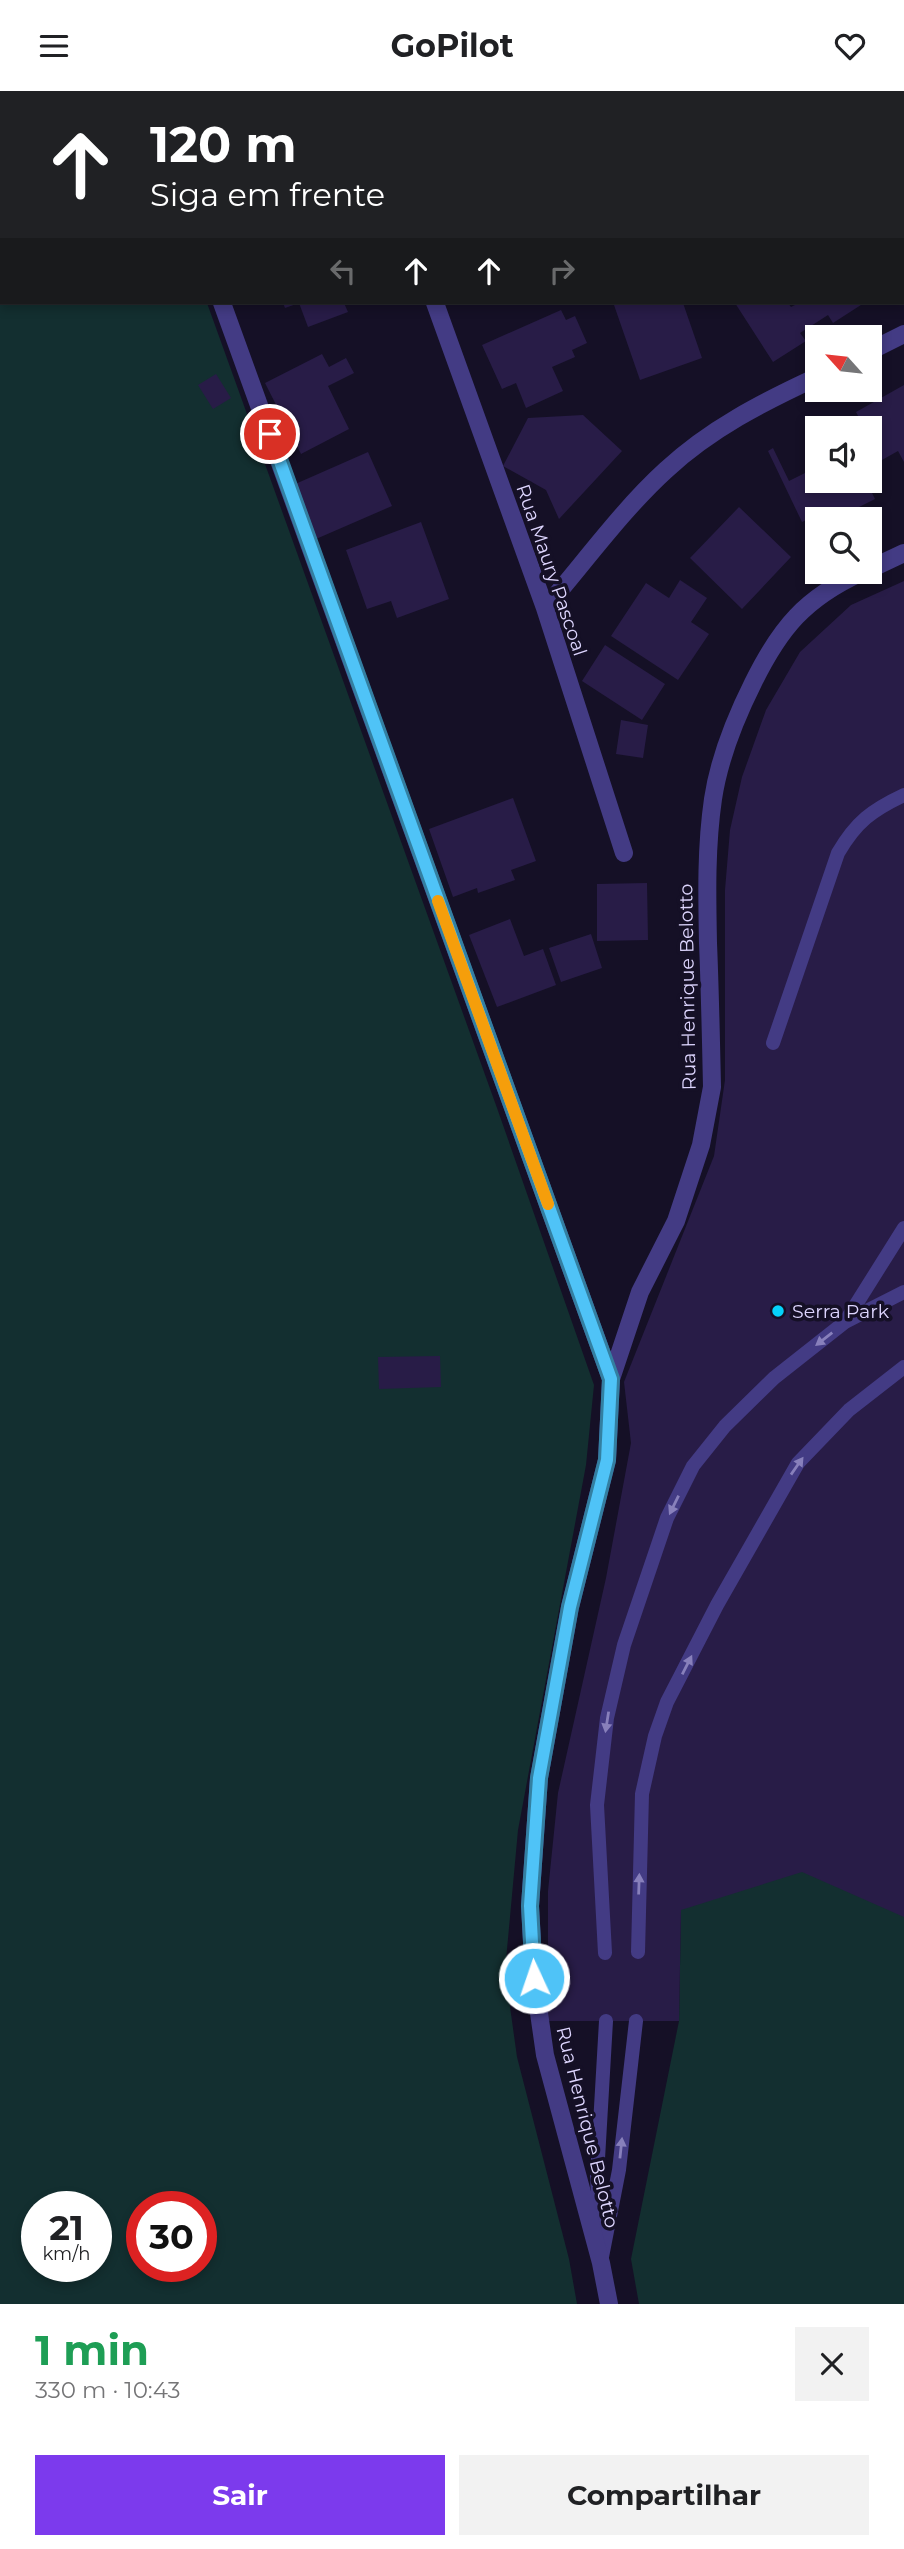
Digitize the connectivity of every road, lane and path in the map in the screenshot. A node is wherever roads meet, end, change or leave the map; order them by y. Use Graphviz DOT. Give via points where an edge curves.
graph roads {
  1 [pos="223,305"];
  2 [pos="436,305"];
  3 [pos="904,334"];
  4 [pos="882,345"];
  5 [pos="805,383"];
  6 [pos="904,553"];
  7 [pos="882,563"];
  8 [pos="839,584"];
  9 [pos="545,608"];
  10 [pos="904,795"];
  11 [pos="624,853"];
  12 [pos="773,1043"];
  13 [pos="904,1228"];
  14 [pos="904,1292"];
  15 [pos="845,1322"];
  16 [pos="904,1367"];
  17 [pos="611,1379"];
  18 [pos="638,1952"];
  19 [pos="605,1953"];
  20 [pos="606,2021"];
  21 [pos="636,2021"];
  22 [pos="601,2263"];
  23 [pos="609,2304"];
  1 -- 17 [label="street"];
  2 -- 9 [label="street, Rua Maury Pascoal"];
  3 -- 4 [label="street"];
  5 -- 9 [label="street" via="735,419 683,455 643,492"];
  6 -- 7 [label="street"];
  8 -- 17 [label="street, Rua Henrique Belotto" via="801,610 781,632 728,742 713,797 706,861 712,1087 701,1145 676,1221 640,1292"];
  9 -- 11 [label="street, Rua Maury Pascoal"];
  10 -- 12 [label="lane" via="876,808 852,830 838,853"];
  13 -- 15 [label="lane"];
  14 -- 15 [label="lane"];
  15 -- 19 [label="lane, one-way" via="774,1378 725,1426 693,1466 667,1518 624,1645 607,1719 597,1805"];
  18 -- 16 [label="lane, one-way" via="642,1794 654,1736 667,1702 798,1463 849,1410"];
  17 -- 22 [label="street, Rua Henrique Belotto" via="607,1460 570,1607 539,1778 530,1906 545,2055"];
  20 -- 22 [label="lane" via="597,2176"];
  22 -- 21 [label="lane, one-way" via="619,2170"];
  22 -- 23 [label="street, Rua Henrique Belotto"];
}
